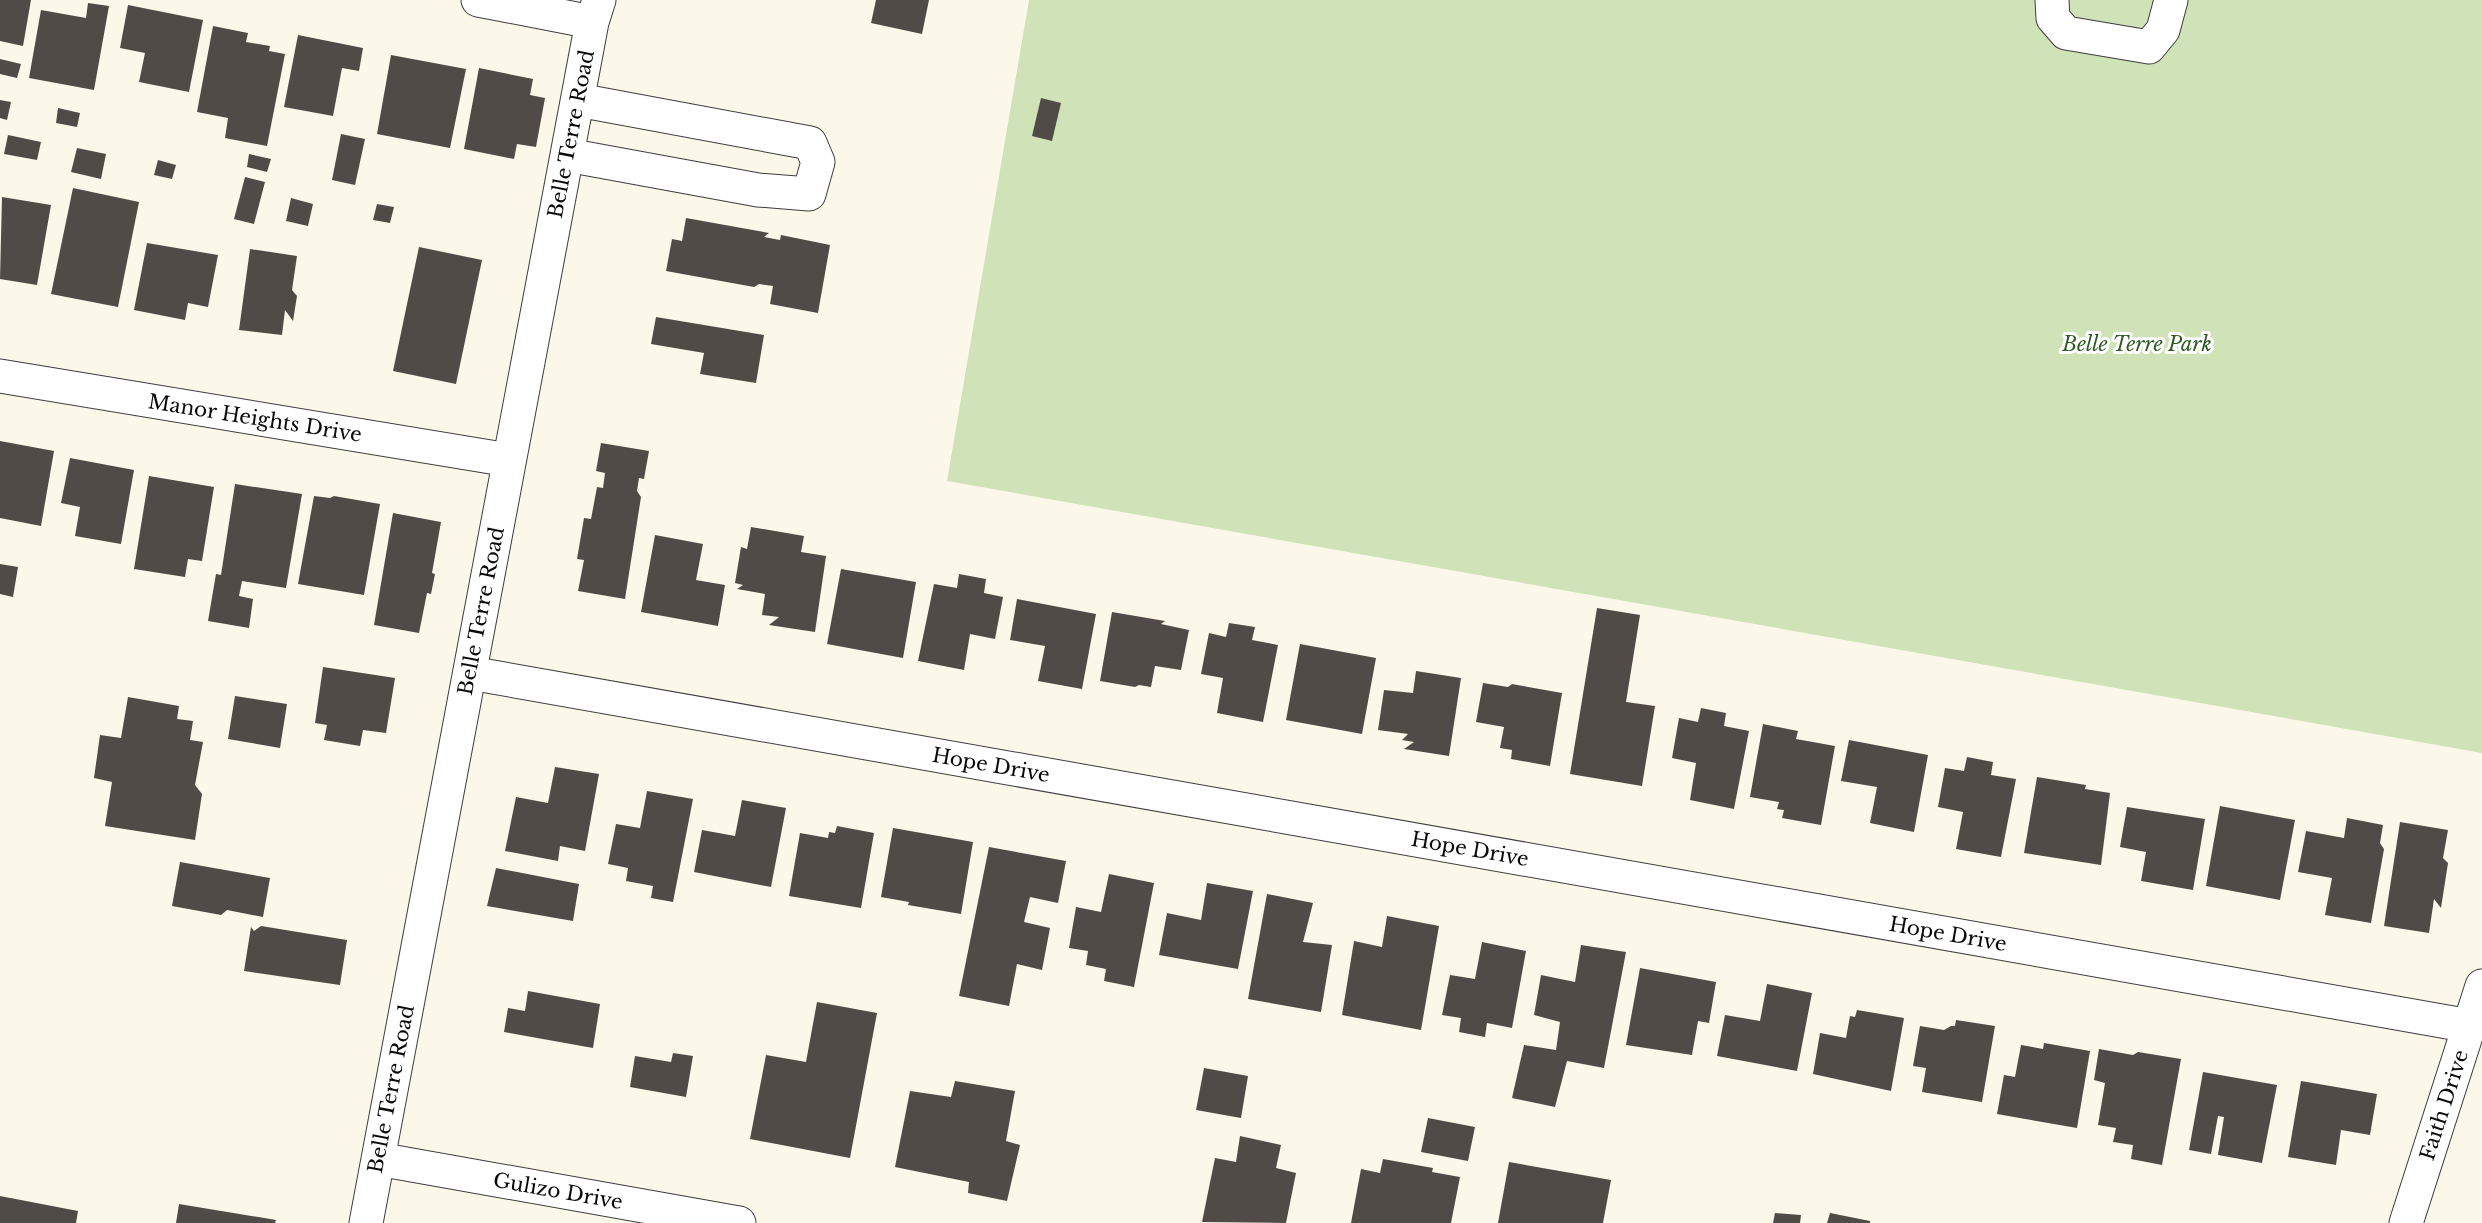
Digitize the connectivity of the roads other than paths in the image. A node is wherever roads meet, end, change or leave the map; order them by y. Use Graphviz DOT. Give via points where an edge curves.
graph roads {
  1 [pos="478,0"];
  2 [pos="2052,0"];
  3 [pos="2170,0"];
  4 [pos="596,11"];
  5 [pos="578,100"];
  6 [pos="567,155"];
  7 [pos="0,376"];
  8 [pos="509,460"];
  9 [pos="470,673"];
  10 [pos="2482,986"];
  11 [pos="2470,1026"];
  12 [pos="378,1160"];
  13 [pos="366,1223"];
  14 [pos="739,1223"];
  15 [pos="2406,1223"];
  1 -- 4 [label="street"];
  2 -- 3 [label="street" via="2054,18 2066,33 2148,47 2163,30"];
  4 -- 5 [label="street, Belle Terre Road"];
  5 -- 6 [label="street, Belle Terre Road"];
  5 -- 6 [label="street" via="810,143 818,162 809,194 758,190"];
  6 -- 8 [label="street, Belle Terre Road"];
  7 -- 8 [label="street, Manor Heights Drive"];
  8 -- 9 [label="street, Belle Terre Road"];
  9 -- 11 [label="street, Hope Drive"];
  9 -- 12 [label="street, Belle Terre Road"];
  10 -- 11 [label="street, Faith Drive"];
  11 -- 15 [label="street, Faith Drive"];
  12 -- 13 [label="street, Belle Terre Road"];
  12 -- 14 [label="street, Gulizo Drive"];
}
